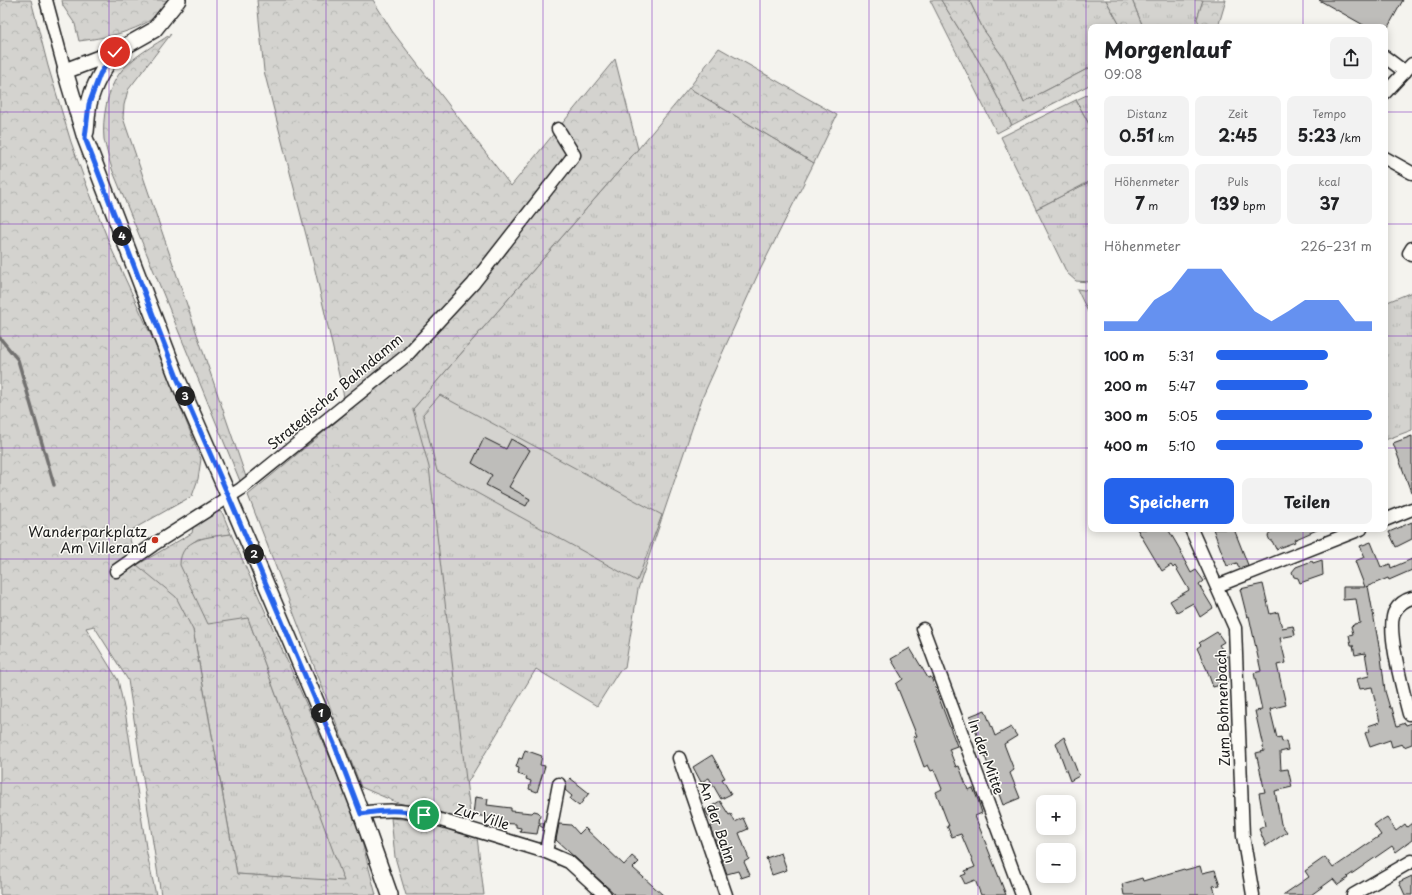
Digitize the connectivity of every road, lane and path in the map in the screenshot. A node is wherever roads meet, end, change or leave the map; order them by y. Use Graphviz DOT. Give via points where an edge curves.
graph roads {
  1 [pos="46,0"];
  2 [pos="178,0"];
  3 [pos="115,52"];
  4 [pos="1388,58"];
  5 [pos="1408,68"];
  6 [pos="65,71"];
  7 [pos="1388,90"];
  8 [pos="558,129"];
  9 [pos="85,138"];
  10 [pos="1388,160"];
  11 [pos="1412,173"];
  12 [pos="1412,248"];
  13 [pos="1412,255"];
  14 [pos="229,497"];
  15 [pos="1412,509"];
  16 [pos="1388,519"];
  17 [pos="1192,532"];
  18 [pos="1353,532"];
  19 [pos="116,571"];
  20 [pos="1217,586"];
  21 [pos="1412,598"];
  22 [pos="923,629"];
  23 [pos="1409,714"];
  24 [pos="679,758"];
  25 [pos="559,784"];
  26 [pos="361,814"];
  27 [pos="546,852"];
  28 [pos="1412,861"];
  29 [pos="390,895"];
  30 [pos="605,895"];
  31 [pos="726,895"];
  32 [pos="1022,895"];
  33 [pos="1253,895"];
  34 [pos="1352,895"];
  1 -- 6 [label="street"];
  2 -- 3 [label="main road" via="154,30"];
  3 -- 6 [label="main road"];
  3 -- 9 [label="main road" via="100,74 89,104"];
  4 -- 5 [label="street"];
  5 -- 7 [label="street"];
  6 -- 9 [label="main road"];
  8 -- 14 [label="street, Strategischer Bahndamm" via="574,155 473,284 407,355 250,483"];
  9 -- 14 [label="main road" via="178,380"];
  10 -- 11 [label="street"];
  12 -- 13 [label="street" via="1409,253"];
  14 -- 19 [label="street, Strategischer Bahndamm"];
  14 -- 26 [label="main road" via="335,746"];
  15 -- 16 [label="street"];
  17 -- 20 [label="street, Zum Bohnenbach"];
  18 -- 20 [label="street"];
  20 -- 33 [label="street, Zum Bohnenbach" via="1235,628 1243,836"];
  21 -- 23 [label="street" via="1404,601 1395,611 1392,622 1398,670"];
  22 -- 32 [label="street, In der Mitte"];
  24 -- 31 [label="street, An der Bahn"];
  25 -- 27 [label="street"];
  26 -- 27 [label="street, Zur Ville" via="385,810 408,811"];
  26 -- 29 [label="main road"];
  27 -- 30 [label="street, Zur Ville" via="569,862"];
  28 -- 34 [label="street"];
}
